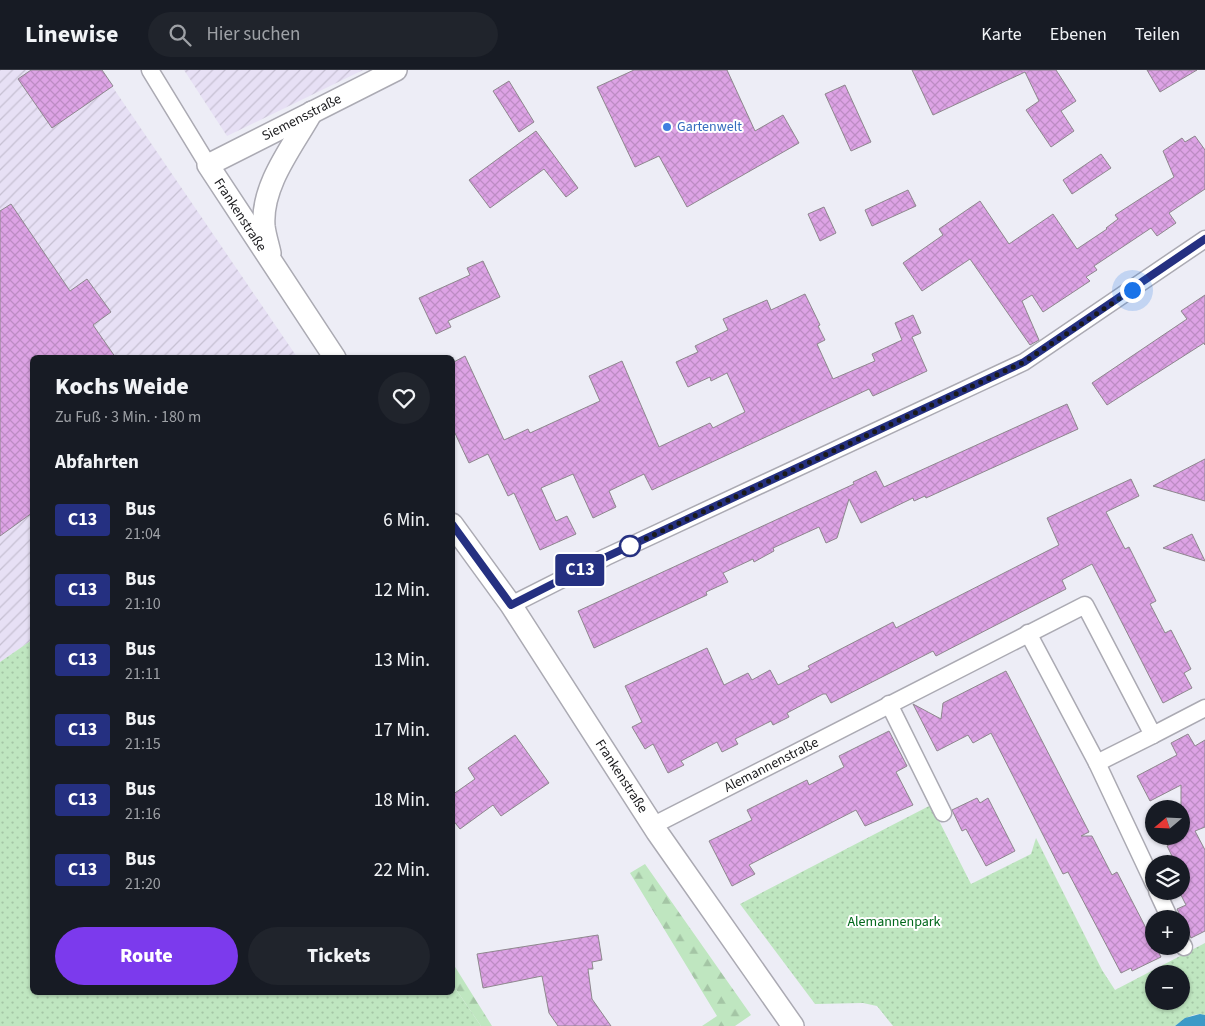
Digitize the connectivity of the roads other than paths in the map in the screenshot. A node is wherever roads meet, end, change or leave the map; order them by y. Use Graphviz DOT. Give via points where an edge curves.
graph roads {
  1 [pos="150,70"];
  2 [pos="396,70"];
  3 [pos="312,112"];
  4 [pos="208,166"];
  5 [pos="1205,239"];
  6 [pos="272,262"];
  7 [pos="332,355"];
  8 [pos="455,528"];
  9 [pos="511,605"];
  10 [pos="1028,633"];
  11 [pos="889,704"];
  12 [pos="1205,708"];
  13 [pos="1154,735"];
  14 [pos="1097,763"];
  15 [pos="944,813"];
  16 [pos="652,826"];
  17 [pos="1145,865"];
  18 [pos="793,1026"];
  1 -- 4 [label="street, Frankenstraße"];
  2 -- 3 [label="street, Siemensstraße"];
  3 -- 4 [label="street, Siemensstraße"];
  3 -- 6 [label="street" via="272,181 264,226"];
  4 -- 6 [label="street, Frankenstraße"];
  5 -- 9 [label="street" via="1024,362 606,557"];
  6 -- 7 [label="street, Frankenstraße"];
  8 -- 9 [label="street, Frankenstraße"];
  9 -- 16 [label="street, Frankenstraße"];
  10 -- 11 [label="street, Alemannenstraße"];
  10 -- 13 [label="street, Alemannenstraße" via="1085,605"];
  10 -- 14 [label="street"];
  11 -- 15 [label="street"];
  11 -- 16 [label="street, Alemannenstraße"];
  12 -- 13 [label="street"];
  13 -- 14 [label="street"];
  14 -- 17 [label="street"];
  16 -- 18 [label="street, Frankenstraße"];
}
